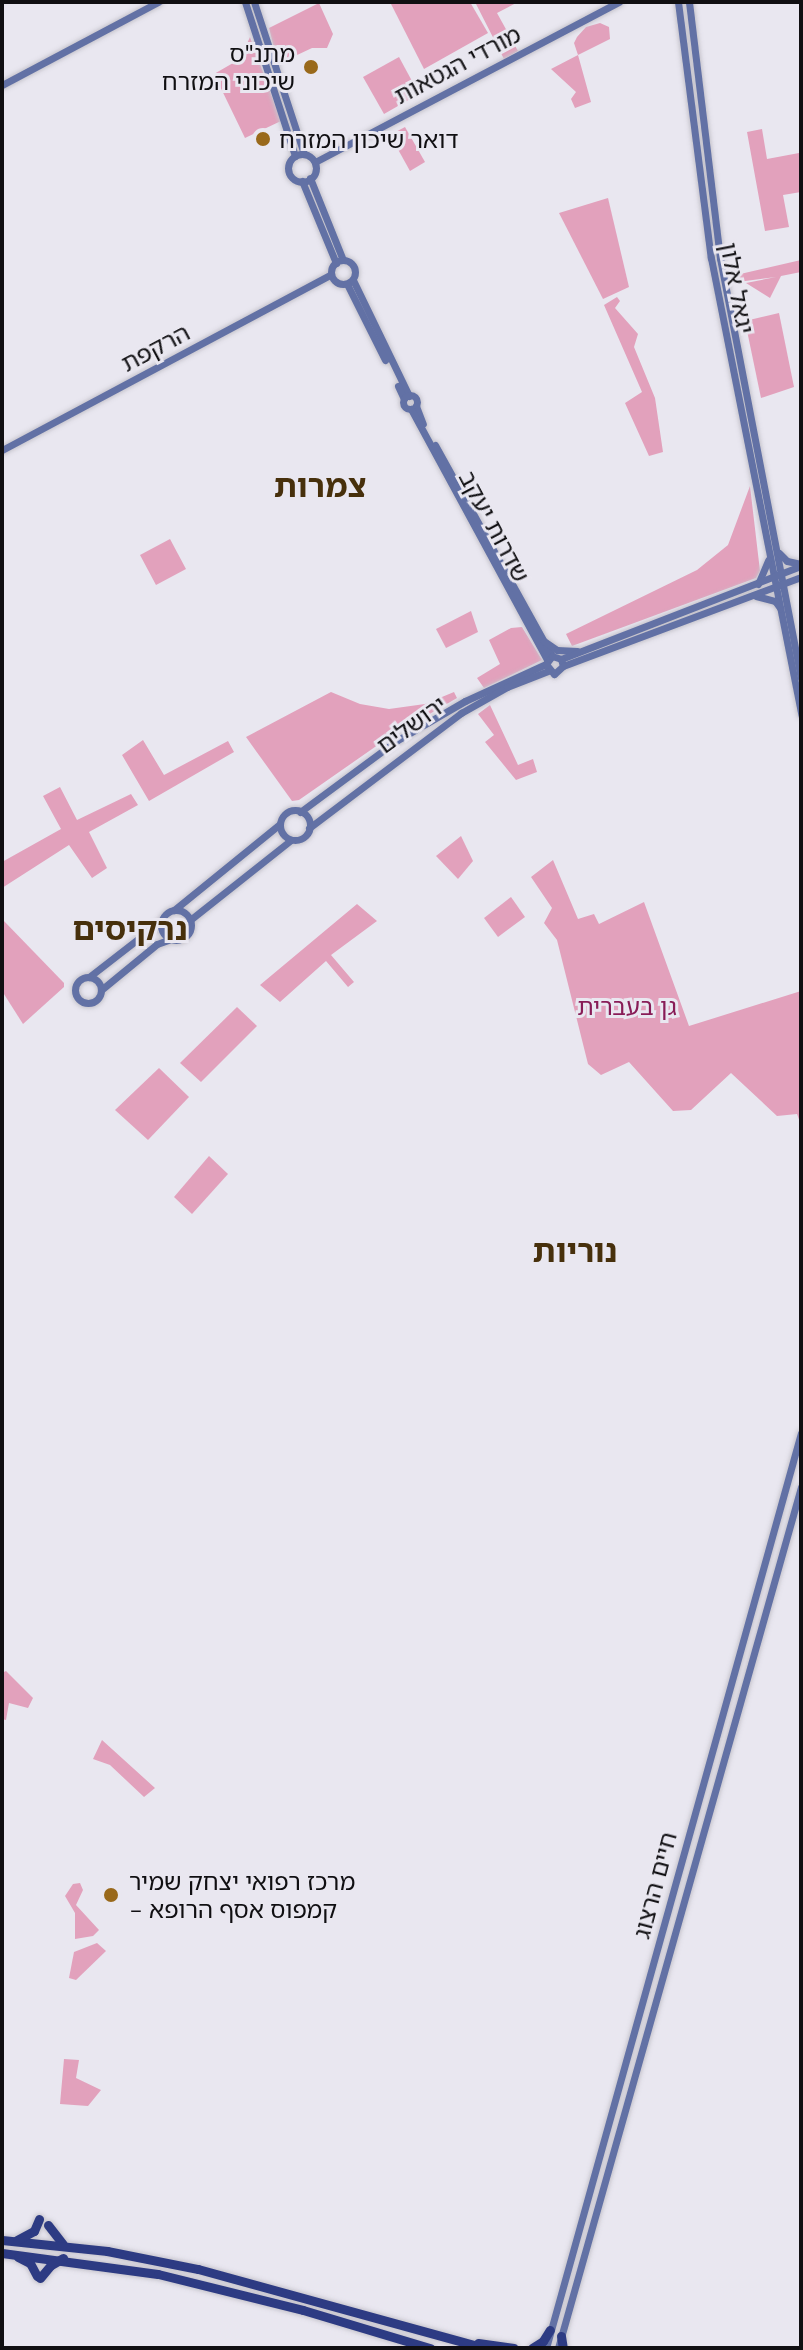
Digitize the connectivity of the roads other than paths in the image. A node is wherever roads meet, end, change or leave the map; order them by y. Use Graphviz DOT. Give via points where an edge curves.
graph roads {
  1 [pos="158,2"];
  2 [pos="245,2"];
  3 [pos="254,2"];
  4 [pos="619,2"];
  5 [pos="678,2"];
  6 [pos="689,2"];
  7 [pos="2,85"];
  8 [pos="300,155"];
  9 [pos="315,162"];
  10 [pos="306,180"];
  11 [pos="340,262"];
  12 [pos="331,278"];
  13 [pos="350,282"];
  14 [pos="413,407"];
  15 [pos="2,450"];
  16 [pos="773,553"];
  17 [pos="801,565"];
  18 [pos="778,577"];
  19 [pos="801,577"];
  20 [pos="758,584"];
  21 [pos="780,586"];
  22 [pos="754,596"];
  23 [pos="780,608"];
  24 [pos="540,638"];
  25 [pos="587,649"];
  26 [pos="562,662"];
  27 [pos="548,663"];
  28 [pos="801,677"];
  29 [pos="801,714"];
  30 [pos="300,812"];
  31 [pos="280,824"];
  32 [pos="309,828"];
  33 [pos="291,840"];
  34 [pos="174,910"];
  35 [pos="162,920"];
  36 [pos="190,920"];
  37 [pos="171,939"];
  38 [pos="89,977"];
  39 [pos="101,990"];
  40 [pos="801,1433"];
  41 [pos="801,1487"];
  42 [pos="7,2241"];
  43 [pos="66,2246"];
  44 [pos="6,2254"];
  45 [pos="63,2258"];
  46 [pos="550,2330"];
  47 [pos="561,2336"];
  48 [pos="465,2341"];
  49 [pos="430,2348"];
  50 [pos="484,2348"];
  51 [pos="514,2348"];
  52 [pos="532,2348"];
  53 [pos="546,2348"];
  54 [pos="560,2348"];
  1 -- 7 [label="street"];
  2 -- 8 [label="street"];
  3 -- 8 [label="street"];
  4 -- 9 [label="street, מורדי הגטאות"];
  5 -- 16 [label="street, יגאל אלון" via="711,258"];
  6 -- 16 [label="street, יגאל אלון" via="720,258"];
  8 -- 9 [label="street"];
  8 -- 10 [label="street" via="289,162 289,171"];
  9 -- 10 [label="street"];
  10 -- 11 [label="street"];
  11 -- 12 [label="street"];
  11 -- 13 [label="street" via="353,266"];
  12 -- 13 [label="street"];
  12 -- 15 [label="street, הרקפת"];
  13 -- 14 [label="street" via="407,398 415,397"];
  14 -- 24 [label="street, שדרות יעקב"];
  14 -- 27 [label="street, שדרות יעקב"];
  16 -- 17 [label="street"];
  16 -- 18 [label="street, יגאל אלון"];
  16 -- 20 [label="street"];
  17 -- 18 [label="street"];
  18 -- 20 [label="street"];
  18 -- 21 [label="street, יגאל אלון"];
  19 -- 21 [label="street"];
  20 -- 25 [label="street"];
  21 -- 22 [label="street"];
  21 -- 23 [label="street"];
  21 -- 28 [label="street"];
  22 -- 23 [label="street" via="771,599"];
  22 -- 26 [label="street"];
  23 -- 29 [label="street"];
  24 -- 25 [label="street" via="557,650"];
  24 -- 27 [label="street, שדרות יעקב"];
  25 -- 26 [label="street"];
  26 -- 27 [label="street"];
  26 -- 27 [label="street" via="558,673"];
  27 -- 30 [label="street, ירושלים" via="409,733"];
  27 -- 32 [label="street, ירושלים" via="461,713"];
  30 -- 31 [label="street" via="287,813"];
  30 -- 32 [label="street"];
  31 -- 33 [label="street"];
  31 -- 34 [label="street"];
  32 -- 33 [label="street" via="304,837"];
  33 -- 36 [label="street"];
  34 -- 35 [label="street"];
  34 -- 36 [label="street"];
  35 -- 37 [label="street" via="162,932"];
  35 -- 38 [label="street"];
  36 -- 37 [label="street" via="188,935"];
  37 -- 39 [label="street" via="157,944"];
  38 -- 39 [label="street"];
  38 -- 39 [label="street" via="77,983 78,1000 95,1001"];
  40 -- 46 [label="street, חיים הרצוג"];
  41 -- 47 [label="street, חיים הרצוג"];
  42 -- 43 [label="highway"];
  42 -- 43 [label="highway" via="30,2235 44,2222"];
  43 -- 48 [label="highway" via="198,2269"];
  44 -- 45 [label="highway"];
  44 -- 45 [label="highway" via="30,2263 39,2277"];
  45 -- 49 [label="highway" via="216,2287"];
  46 -- 52 [label="highway"];
  46 -- 53 [label="street, חיים הרצוג"];
  47 -- 54 [label="highway"];
  48 -- 50 [label="highway"];
  48 -- 51 [label="highway"];
}
